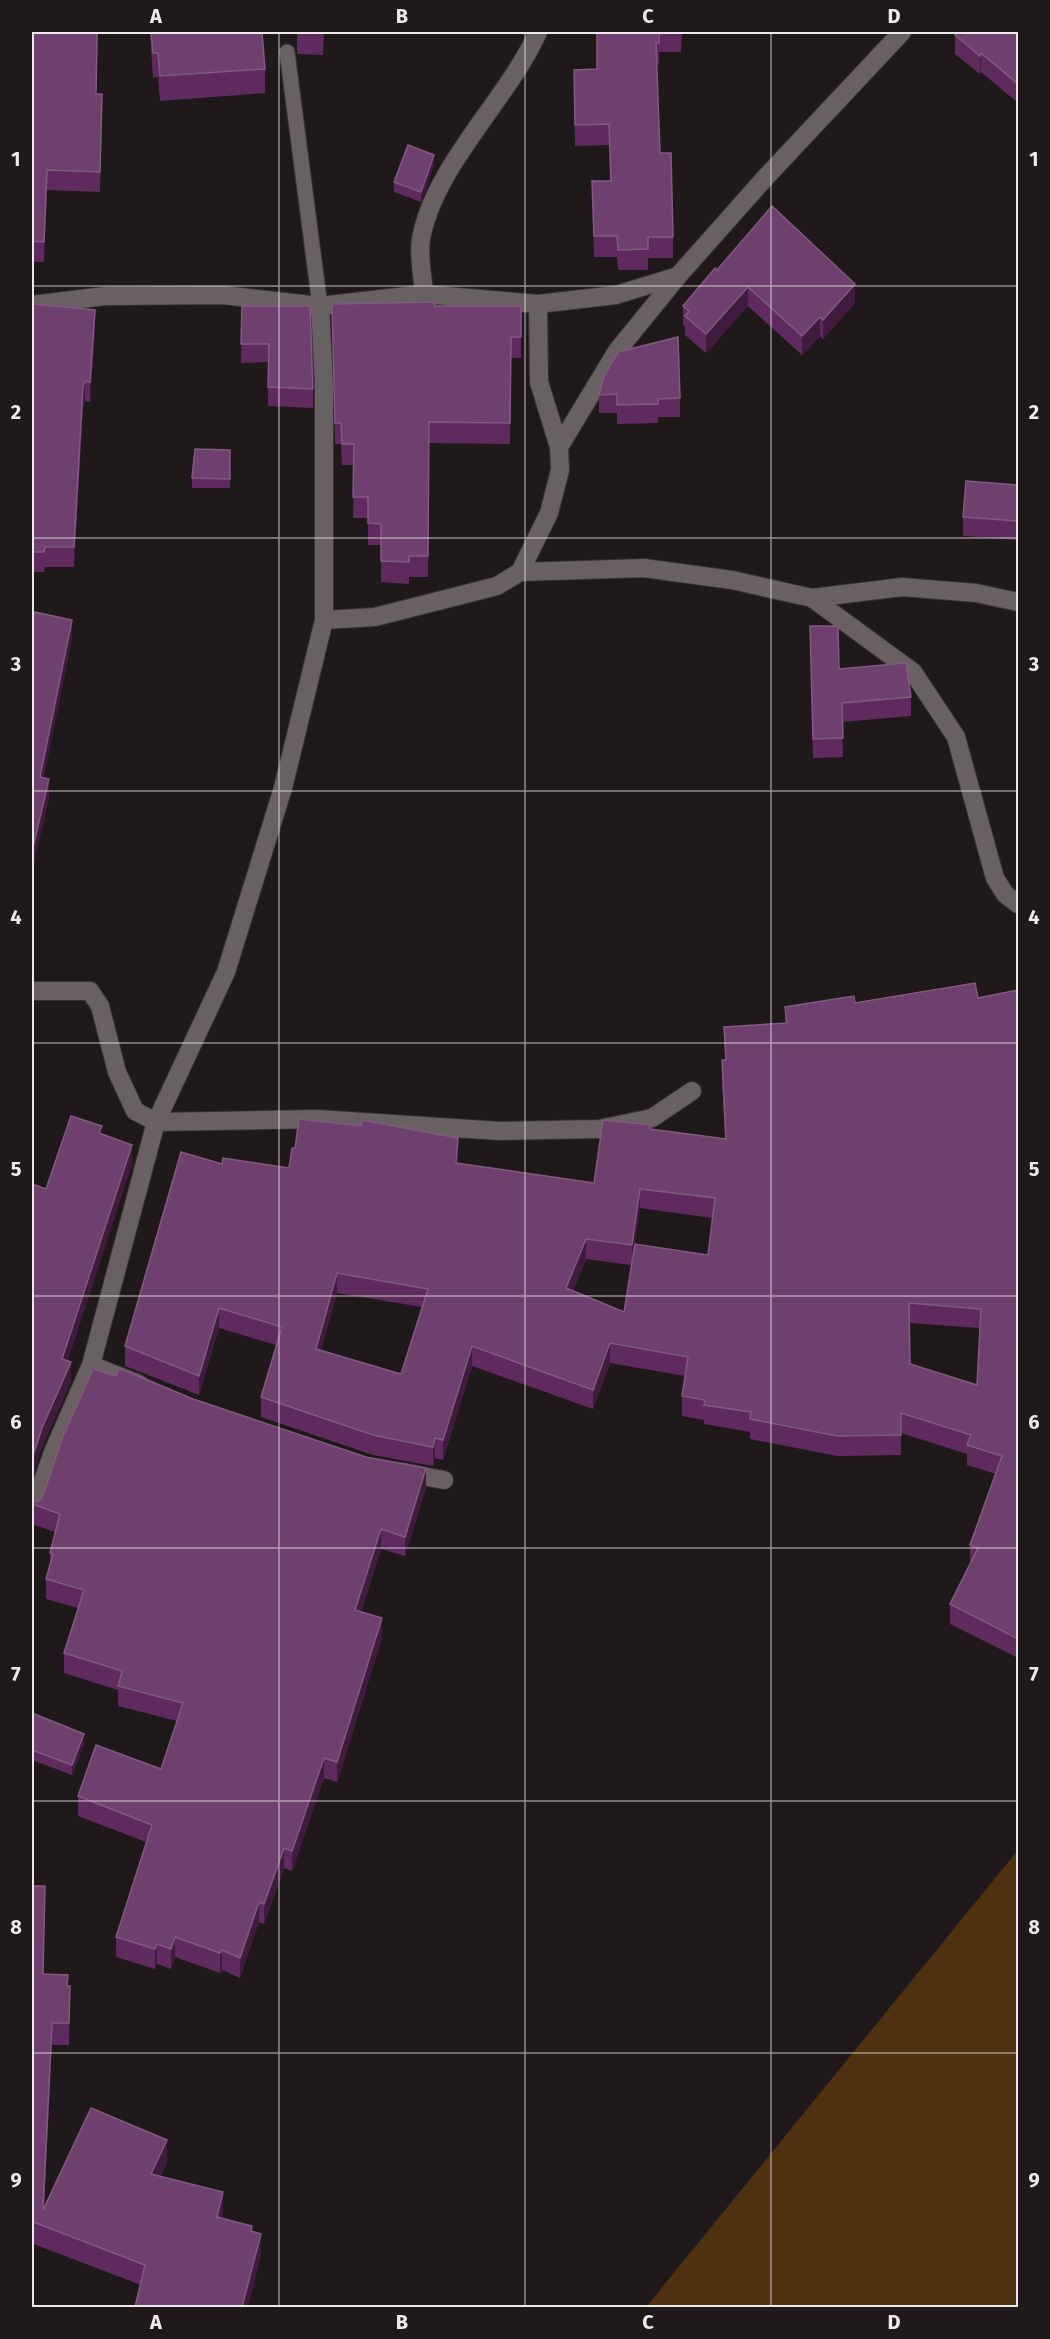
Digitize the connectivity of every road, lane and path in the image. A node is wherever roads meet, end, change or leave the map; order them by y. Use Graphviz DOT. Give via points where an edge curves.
graph roads {
  1 [pos="538,32"];
  2 [pos="902,32"];
  3 [pos="287,52"];
  4 [pos="678,276"];
  5 [pos="424,294"];
  6 [pos="538,304"];
  7 [pos="32,305"];
  8 [pos="320,306"];
  9 [pos="560,447"];
  10 [pos="520,572"];
  11 [pos="812,598"];
  12 [pos="1018,602"];
  13 [pos="324,620"];
  14 [pos="1018,904"];
  15 [pos="32,991"];
  16 [pos="692,1090"];
  17 [pos="156,1122"];
  18 [pos="91,1365"];
  19 [pos="155,1390"];
  20 [pos="381,1468"];
  21 [pos="444,1480"];
  22 [pos="32,1512"];
  1 -- 5 [label="street" via="428,214 421,241"];
  2 -- 4 [label="street"];
  3 -- 8 [label="lane"];
  4 -- 6 [label="street" via="616,295"];
  4 -- 9 [label="street" via="617,351"];
  5 -- 6 [label="street"];
  5 -- 8 [label="street"];
  6 -- 9 [label="street" via="539,382"];
  7 -- 8 [label="street" via="105,296 223,295"];
  8 -- 13 [label="street"];
  9 -- 10 [label="street" via="560,470 549,513"];
  10 -- 11 [label="street" via="644,568 732,580"];
  10 -- 13 [label="street" via="497,586 375,617"];
  11 -- 12 [label="street" via="902,587 976,593"];
  11 -- 14 [label="street" via="913,672 956,737 994,878"];
  13 -- 17 [label="street" via="283,788 226,972"];
  15 -- 17 [label="street" via="90,991 100,1006 117,1072 135,1111"];
  16 -- 17 [label="street" via="652,1118 599,1129 500,1131 317,1119"];
  17 -- 18 [label="street"];
  18 -- 19 [label="street"];
  18 -- 22 [label="street"];
  20 -- 21 [label="street"];
}
